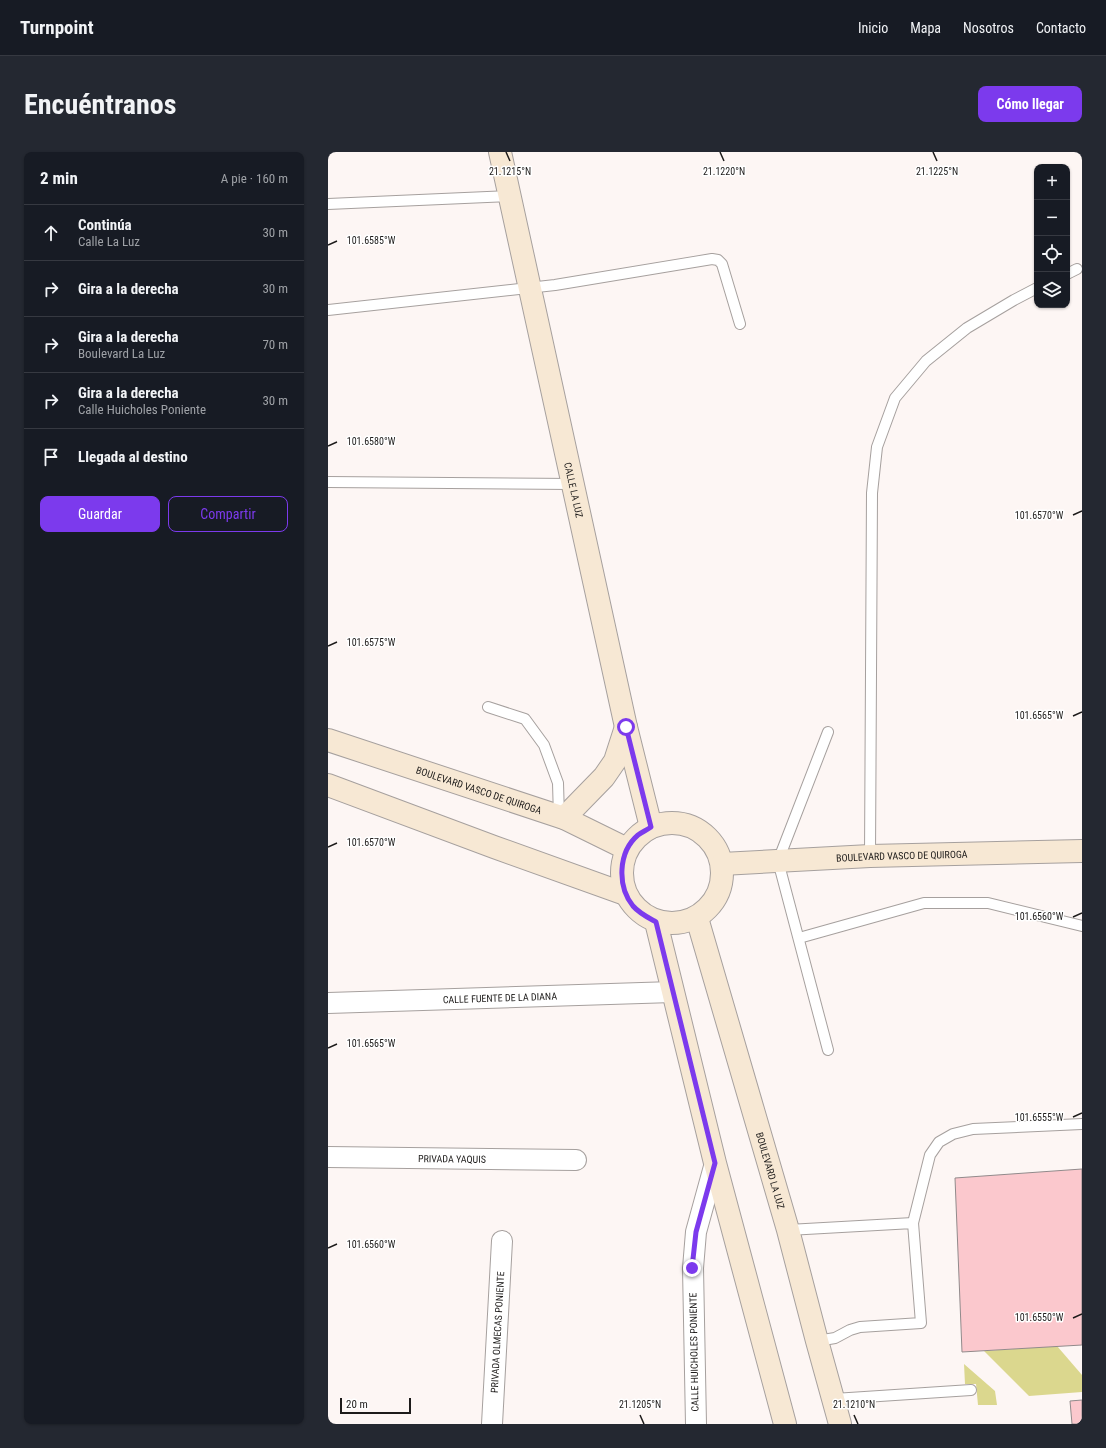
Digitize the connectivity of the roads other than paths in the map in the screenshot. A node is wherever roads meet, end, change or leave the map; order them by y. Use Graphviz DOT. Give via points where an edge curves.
graph roads {
  1 [pos="500,152"];
  2 [pos="510,196"];
  3 [pos="328,204"];
  4 [pos="1076,269"];
  5 [pos="1070,272"];
  6 [pos="530,288"];
  7 [pos="1034,290"];
  8 [pos="328,310"];
  9 [pos="740,324"];
  10 [pos="328,482"];
  11 [pos="573,484"];
  12 [pos="488,707"];
  13 [pos="626,727"];
  14 [pos="828,732"];
  15 [pos="328,740"];
  16 [pos="328,785"];
  17 [pos="562,817"];
  18 [pos="651,827"];
  19 [pos="627,849"];
  20 [pos="1082,852"];
  21 [pos="870,856"];
  22 [pos="778,861"];
  23 [pos="722,864"];
  24 [pos="625,894"];
  25 [pos="697,918"];
  26 [pos="656,922"];
  27 [pos="1082,926"];
  28 [pos="799,938"];
  29 [pos="673,992"];
  30 [pos="328,1003"];
  31 [pos="828,1050"];
  32 [pos="1082,1124"];
  33 [pos="328,1157"];
  34 [pos="576,1160"];
  35 [pos="715,1163"];
  36 [pos="913,1223"];
  37 [pos="788,1230"];
  38 [pos="502,1241"];
  39 [pos="817,1341"];
  40 [pos="971,1390"];
  41 [pos="834,1399"];
  42 [pos="492,1424"];
  43 [pos="696,1424"];
  44 [pos="785,1424"];
  45 [pos="840,1424"];
  1 -- 2 [label="street, CALLE LA LUZ"];
  2 -- 3 [label="lane"];
  2 -- 6 [label="street, CALLE LA LUZ"];
  4 -- 5 [label="lane"];
  6 -- 8 [label="lane"];
  6 -- 9 [label="lane" via="718,260 722,264"];
  6 -- 11 [label="street, CALLE LA LUZ"];
  7 -- 21 [label="lane" via="967,328 926,362 895,398 877,447 872,492"];
  10 -- 11 [label="lane"];
  11 -- 13 [label="street, CALLE LA LUZ"];
  12 -- 17 [label="lane" via="524,719 544,745 558,783"];
  13 -- 17 [label="street" via="615,761 604,777"];
  13 -- 18 [label="street, CALLE LA LUZ"];
  14 -- 22 [label="lane"];
  15 -- 17 [label="street, BOULEVARD VASCO DE QUIROGA"];
  16 -- 24 [label="street"];
  17 -- 19 [label="street, BOULEVARD VASCO DE QUIROGA"];
  18 -- 19 [label="street" via="637,836"];
  18 -- 23 [label="street" via="669,822 687,825 703,833 715,847"];
  19 -- 24 [label="street" via="622,864"];
  20 -- 21 [label="street, BOULEVARD VASCO DE QUIROGA"];
  21 -- 22 [label="street, BOULEVARD VASCO DE QUIROGA"];
  22 -- 23 [label="street, BOULEVARD VASCO DE QUIROGA"];
  22 -- 28 [label="lane"];
  23 -- 25 [label="street" via="723,880 718,895 709,908"];
  24 -- 26 [label="street" via="633,906"];
  25 -- 26 [label="street" via="677,924"];
  25 -- 37 [label="street, BOULEVARD LA LUZ"];
  26 -- 29 [label="street"];
  27 -- 28 [label="lane" via="988,903 924,903"];
  28 -- 31 [label="lane"];
  29 -- 30 [label="street, CALLE FUENTE DE LA DIANA"];
  29 -- 35 [label="street"];
  32 -- 36 [label="lane" via="972,1130 953,1134 939,1142 930,1155"];
  33 -- 34 [label="street, PRIVADA YAQUIS"];
  35 -- 43 [label="street, CALLE HUICHOLES PONIENTE" via="696,1232 692,1268"];
  35 -- 44 [label="street"];
  36 -- 37 [label="lane"];
  36 -- 39 [label="lane" via="921,1323 860,1327 835,1338"];
  37 -- 39 [label="street, BOULEVARD LA LUZ"];
  38 -- 42 [label="street, PRIVADA OLMECAS PONIENTE"];
  39 -- 41 [label="street, BOULEVARD LA LUZ"];
  40 -- 41 [label="lane"];
  41 -- 45 [label="street, BOULEVARD LA LUZ"];
}
